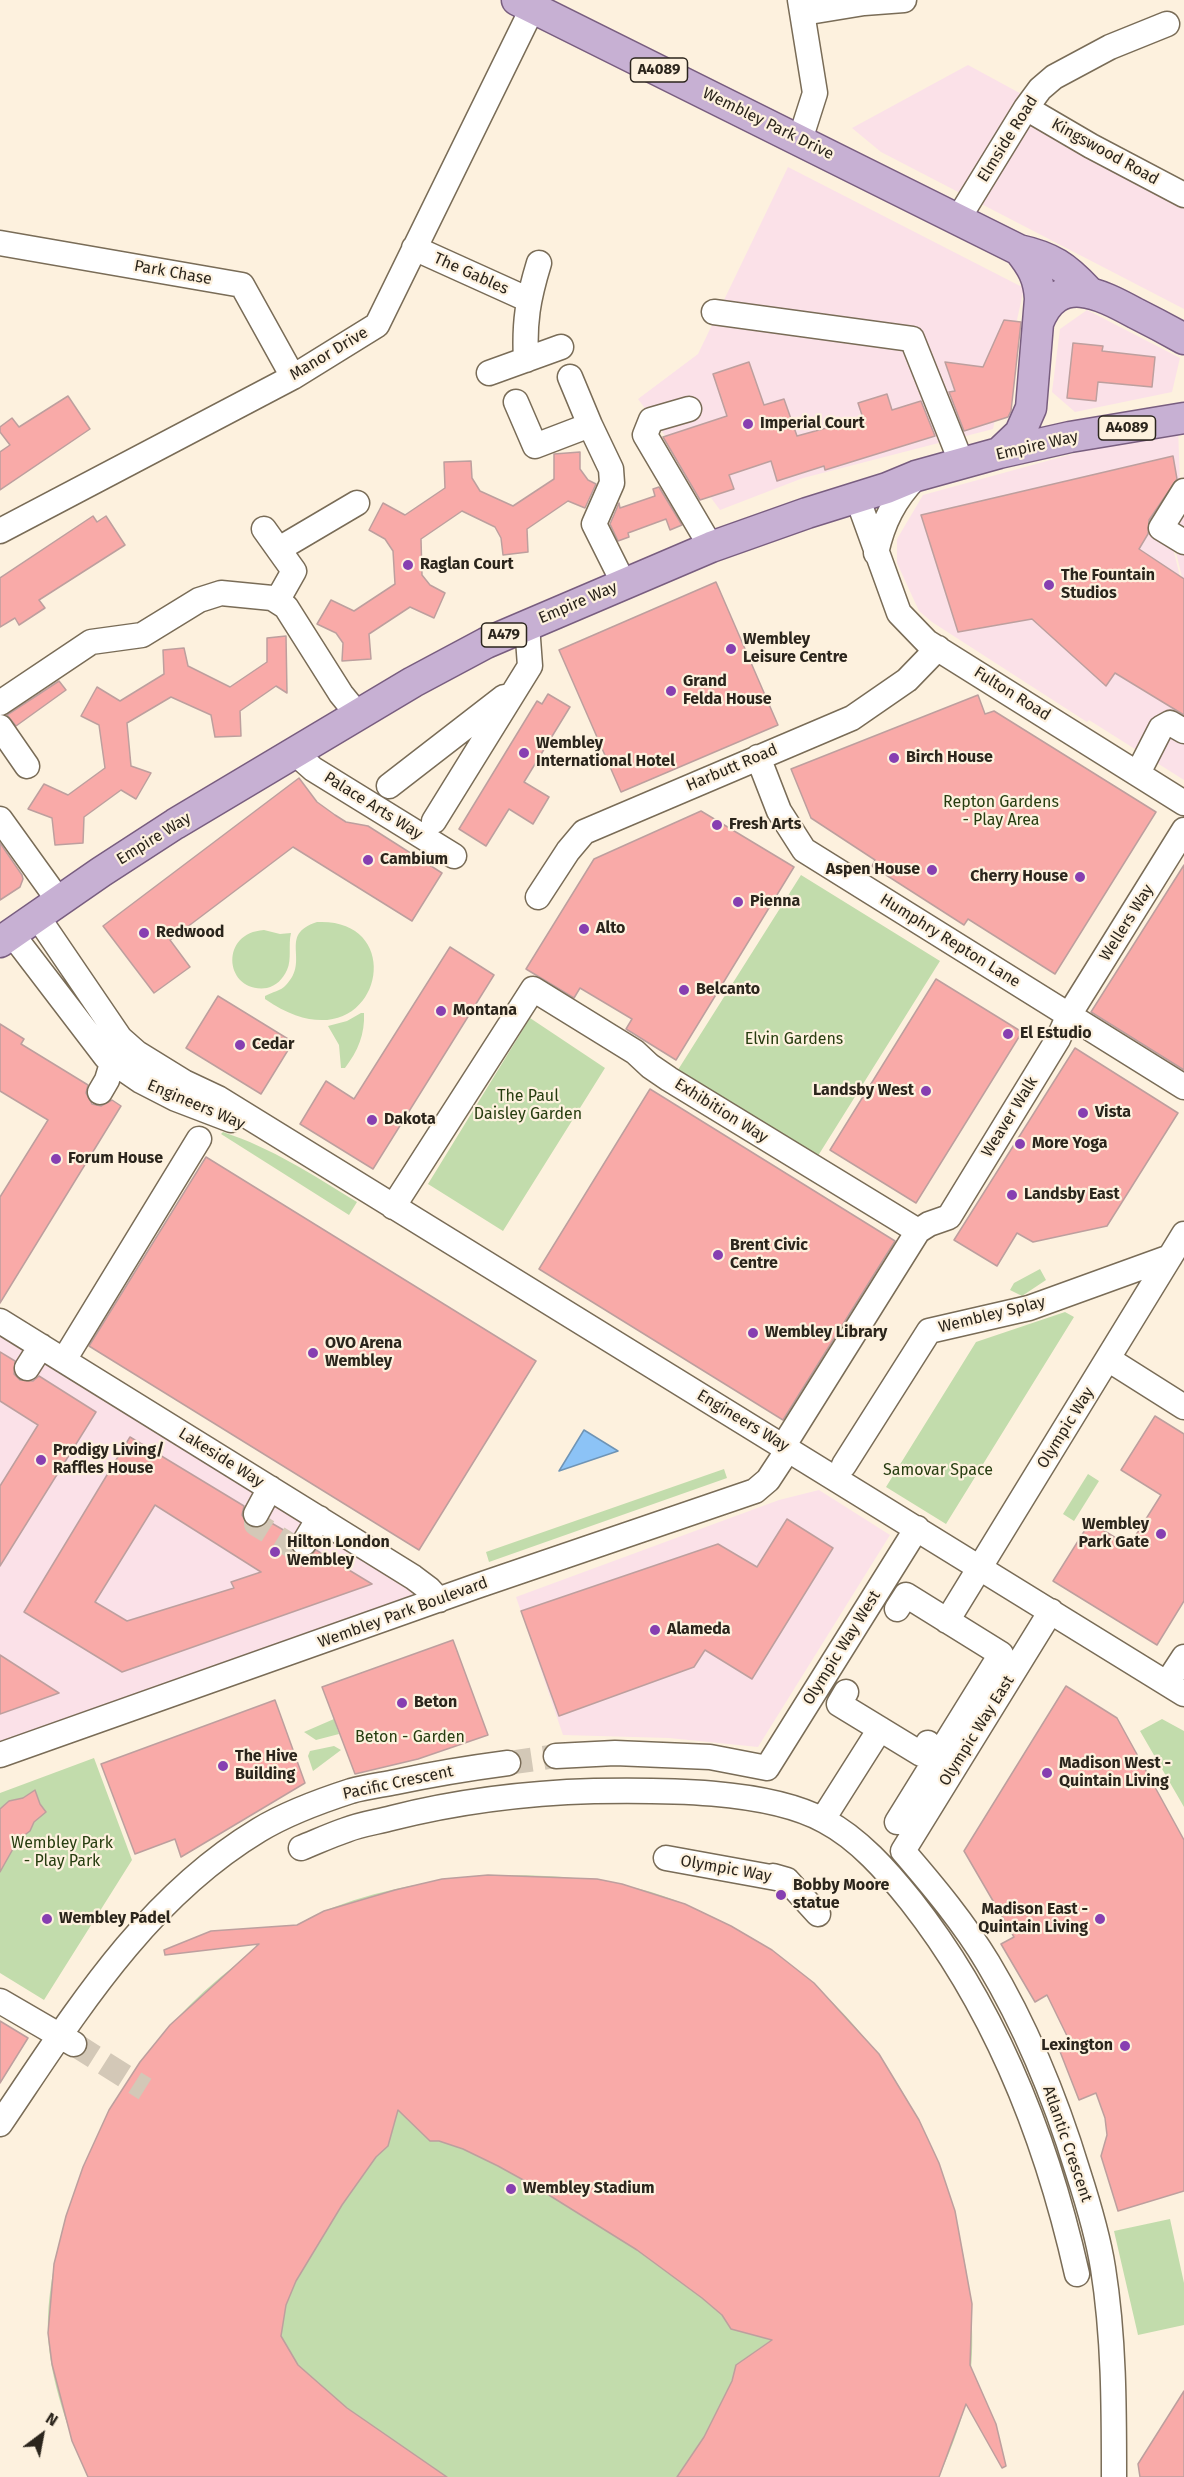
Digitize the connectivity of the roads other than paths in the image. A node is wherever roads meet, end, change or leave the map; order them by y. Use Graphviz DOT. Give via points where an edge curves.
graph roads {
  1 [pos="904,0"];
  2 [pos="525,4"];
  3 [pos="802,6"];
  4 [pos="1167,24"];
  5 [pos="1026,108"];
  6 [pos="800,140"];
  7 [pos="1184,195"];
  8 [pos="958,219"];
  9 [pos="0,243"];
  10 [pos="414,248"];
  11 [pos="1019,250"];
  12 [pos="539,264"];
  13 [pos="1088,291"];
  14 [pos="529,300"];
  15 [pos="714,312"];
  16 [pos="1038,323"];
  17 [pos="1184,339"];
  18 [pos="561,348"];
  19 [pos="526,360"];
  20 [pos="489,374"];
  21 [pos="293,377"];
  22 [pos="570,377"];
  23 [pos="1032,395"];
  24 [pos="516,402"];
  25 [pos="689,409"];
  26 [pos="1184,418"];
  27 [pos="590,424"];
  28 [pos="1070,437"];
  29 [pos="999,453"];
  30 [pos="962,464"];
  31 [pos="916,476"];
  32 [pos="1184,491"];
  33 [pos="857,497"];
  34 [pos="357,503"];
  35 [pos="264,529"];
  36 [pos="0,531"];
  37 [pos="1184,542"];
  38 [pos="711,547"];
  39 [pos="279,549"];
  40 [pos="876,553"];
  41 [pos="624,584"];
  42 [pos="277,602"];
  43 [pos="527,625"];
  44 [pos="938,648"];
  45 [pos="516,688"];
  46 [pos="0,703"];
  47 [pos="357,716"];
  48 [pos="0,727"];
  49 [pos="1184,730"];
  50 [pos="300,750"];
  51 [pos="758,758"];
  52 [pos="27,766"];
  53 [pos="1138,773"];
  54 [pos="389,786"];
  55 [pos="1184,802"];
  56 [pos="0,819"];
  57 [pos="434,821"];
  58 [pos="1184,830"];
  59 [pos="454,856"];
  60 [pos="538,897"];
  61 [pos="48,908"];
  62 [pos="6,938"];
  63 [pos="1069,1015"];
  64 [pos="120,1038"];
  65 [pos="114,1062"];
  66 [pos="1184,1087"];
  67 [pos="100,1092"];
  68 [pos="199,1138"];
  69 [pos="300,1149"];
  70 [pos="393,1207"];
  71 [pos="918,1232"];
  72 [pos="1184,1234"];
  73 [pos="1170,1257"];
  74 [pos="0,1321"];
  75 [pos="41,1346"];
  76 [pos="1108,1359"];
  77 [pos="64,1360"];
  78 [pos="27,1368"];
  79 [pos="1184,1407"];
  80 [pos="786,1447"];
  81 [pos="844,1465"];
  82 [pos="270,1488"];
  83 [pos="256,1514"];
  84 [pos="319,1518"];
  85 [pos="917,1528"];
  86 [pos="304,1543"];
  87 [pos="980,1567"];
  88 [pos="439,1600"];
  89 [pos="1051,1611"];
  90 [pos="1184,1657"];
  91 [pos="1176,1689"];
  92 [pos="884,1723"];
  93 [pos="0,1755"];
  94 [pos="556,1756"];
  95 [pos="508,1763"];
  96 [pos="823,1820"];
  97 [pos="897,1822"];
  98 [pos="301,1848"];
  99 [pos="903,1851"];
  100 [pos="666,1858"];
  101 [pos="737,1868"];
  102 [pos="787,1880"];
  103 [pos="818,1914"];
  104 [pos="0,2001"];
  105 [pos="67,2040"];
  106 [pos="0,2124"];
  107 [pos="1077,2274"];
  108 [pos="1114,2477"];
  1 -- 3 [label="street"];
  2 -- 6 [label="main road, Wembley Park Drive / A4089"];
  2 -- 10 [label="street, Manor Drive" via="509,55"];
  3 -- 6 [label="street" via="815,93"];
  4 -- 5 [label="street, Elmside Road" via="1110,47 1054,77"];
  5 -- 7 [label="street, Kingswood Road"];
  5 -- 8 [label="street, Elmside Road"];
  6 -- 8 [label="main road, Wembley Park Drive / A4089"];
  8 -- 11 [label="main road, Wembley Park Drive / A4089"];
  9 -- 21 [label="street, Park Chase" via="242,285"];
  10 -- 14 [label="street, The Gables"];
  10 -- 21 [label="street, Manor Drive" via="377,326"];
  11 -- 13 [label="main road, Wembley Park Drive / A4089" via="1051,259"];
  11 -- 16 [label="main road, Wembley Park Drive / A4089" via="1040,285"];
  12 -- 14 [label="street"];
  13 -- 16 [label="main road, Wembley Park Drive / A4089" via="1068,292 1055,298 1043,310"];
  13 -- 17 [label="main road, Wembley Park Drive / A4089"];
  14 -- 19 [label="street" via="524,326"];
  15 -- 30 [label="street" via="912,339"];
  16 -- 23 [label="main road, Wembley Park Drive / A4089"];
  18 -- 19 [label="street"];
  19 -- 20 [label="street"];
  21 -- 36 [label="street, Manor Drive"];
  22 -- 27 [label="street"];
  23 -- 28 [label="main road, Wembley Park Drive / A4089" via="1044,422"];
  23 -- 29 [label="main road, Wembley Park Drive / A479" via="1020,433"];
  24 -- 27 [label="street" via="535,446"];
  25 -- 38 [label="street" via="651,420 645,435"];
  26 -- 28 [label="main road, Empire Way / A4089"];
  27 -- 41 [label="street" via="611,469 612,483 594,524"];
  28 -- 29 [label="main road, Empire Way / A479"];
  29 -- 30 [label="main road, Empire Way / A479"];
  30 -- 31 [label="main road, Empire Way / A479"];
  31 -- 33 [label="main road, Empire Way / A479"];
  31 -- 40 [label="street" via="885,519"];
  32 -- 37 [label="street" via="1161,528"];
  33 -- 38 [label="main road, Empire Way / A479"];
  33 -- 40 [label="street, Fulton Road"];
  34 -- 39 [label="street"];
  35 -- 39 [label="street"];
  38 -- 41 [label="main road, Empire Way / A479"];
  39 -- 42 [label="street" via="294,571"];
  40 -- 44 [label="street, Fulton Road" via="899,614"];
  41 -- 43 [label="main road, Empire Way / A479"];
  42 -- 46 [label="street" via="272,598 221,593 199,600 142,635 91,642"];
  42 -- 47 [label="street" via="286,607"];
  43 -- 45 [label="street" via="530,666"];
  43 -- 47 [label="main road, Empire Way / A479" via="413,682"];
  44 -- 51 [label="street, Harbutt Road" via="907,680 852,718"];
  44 -- 53 [label="street, Fulton Road"];
  45 -- 54 [label="street"];
  45 -- 57 [label="street"];
  47 -- 50 [label="main road, Empire Way / A479"];
  48 -- 52 [label="street"];
  49 -- 53 [label="street" via="1170,723 1161,728"];
  50 -- 59 [label="street, Palace Arts Way" via="313,769"];
  50 -- 61 [label="main road, Empire Way / A479" via="175,824"];
  51 -- 60 [label="street, Harbutt Road" via="584,832"];
  51 -- 63 [label="street, Humphry Repton Lane" via="778,811 804,850"];
  53 -- 55 [label="street, Fulton Road"];
  56 -- 61 [label="street, Engineers Way"];
  58 -- 63 [label="street, Wellers Way"];
  61 -- 62 [label="main road, Empire Way / A479"];
  61 -- 64 [label="street, Engineers Way"];
  62 -- 65 [label="street, Engineers Way"];
  63 -- 66 [label="street, Humphry Repton Lane"];
  63 -- 71 [label="street, Weaver Walk" via="948,1217"];
  64 -- 65 [label="street"];
  64 -- 69 [label="street, Engineers Way" via="184,1082 218,1098"];
  65 -- 67 [label="street"];
  65 -- 69 [label="street, Engineers Way" via="176,1099"];
  68 -- 77 [label="street"];
  69 -- 70 [label="street, Engineers Way"];
  70 -- 71 [label="street, Exhibition Way" via="533,989 635,1052 669,1079"];
  70 -- 80 [label="street, Engineers Way"];
  71 -- 80 [label="street"];
  72 -- 73 [label="street, Olympic Way"];
  73 -- 76 [label="street, Olympic Way"];
  73 -- 81 [label="street, Wembley Splay" via="1029,1308 929,1331"];
  74 -- 75 [label="street, Lakeside Way"];
  75 -- 77 [label="street, Lakeside Way"];
  75 -- 78 [label="street"];
  76 -- 79 [label="street"];
  76 -- 87 [label="street, Olympic Way"];
  77 -- 82 [label="street, Lakeside Way"];
  80 -- 85 [label="street, Engineers Way"];
  80 -- 88 [label="street, Wembley Park Boulevard" via="768,1480 755,1491"];
  82 -- 83 [label="street"];
  82 -- 84 [label="street, Lakeside Way"];
  84 -- 86 [label="street"];
  84 -- 88 [label="street, Lakeside Way" via="413,1577"];
  85 -- 87 [label="street, Engineers Way"];
  85 -- 94 [label="street, Olympic Way West" via="767,1768 710,1758"];
  87 -- 89 [label="street, Engineers Way"];
  87 -- 97 [label="street, Olympic Way" via="946,1629 1001,1654"];
  88 -- 93 [label="street, Wembley Park Boulevard"];
  89 -- 91 [label="street, Engineers Way"];
  89 -- 99 [label="street, Olympic Way East"];
  90 -- 91 [label="street"];
  92 -- 96 [label="street"];
  95 -- 105 [label="street, Pacific Crescent" via="353,1791 260,1829 166,1902 106,1969"];
  96 -- 98 [label="street" via="769,1802 700,1793 557,1792 508,1796 418,1812 348,1829"];
  96 -- 107 [label="street" via="851,1839 895,1881 938,1935 966,1981 998,2039 1045,2156"];
  99 -- 108 [label="street, Atlantic Crescent" via="943,1898 988,1962 1031,2046 1067,2136 1103,2267 1111,2334"];
  100 -- 102 [label="street, Olympic Way"];
  101 -- 102 [label="street, Olympic Way"];
  102 -- 103 [label="street, Olympic Way"];
  104 -- 105 [label="street"];
  105 -- 106 [label="street, Pacific Crescent"];
}
